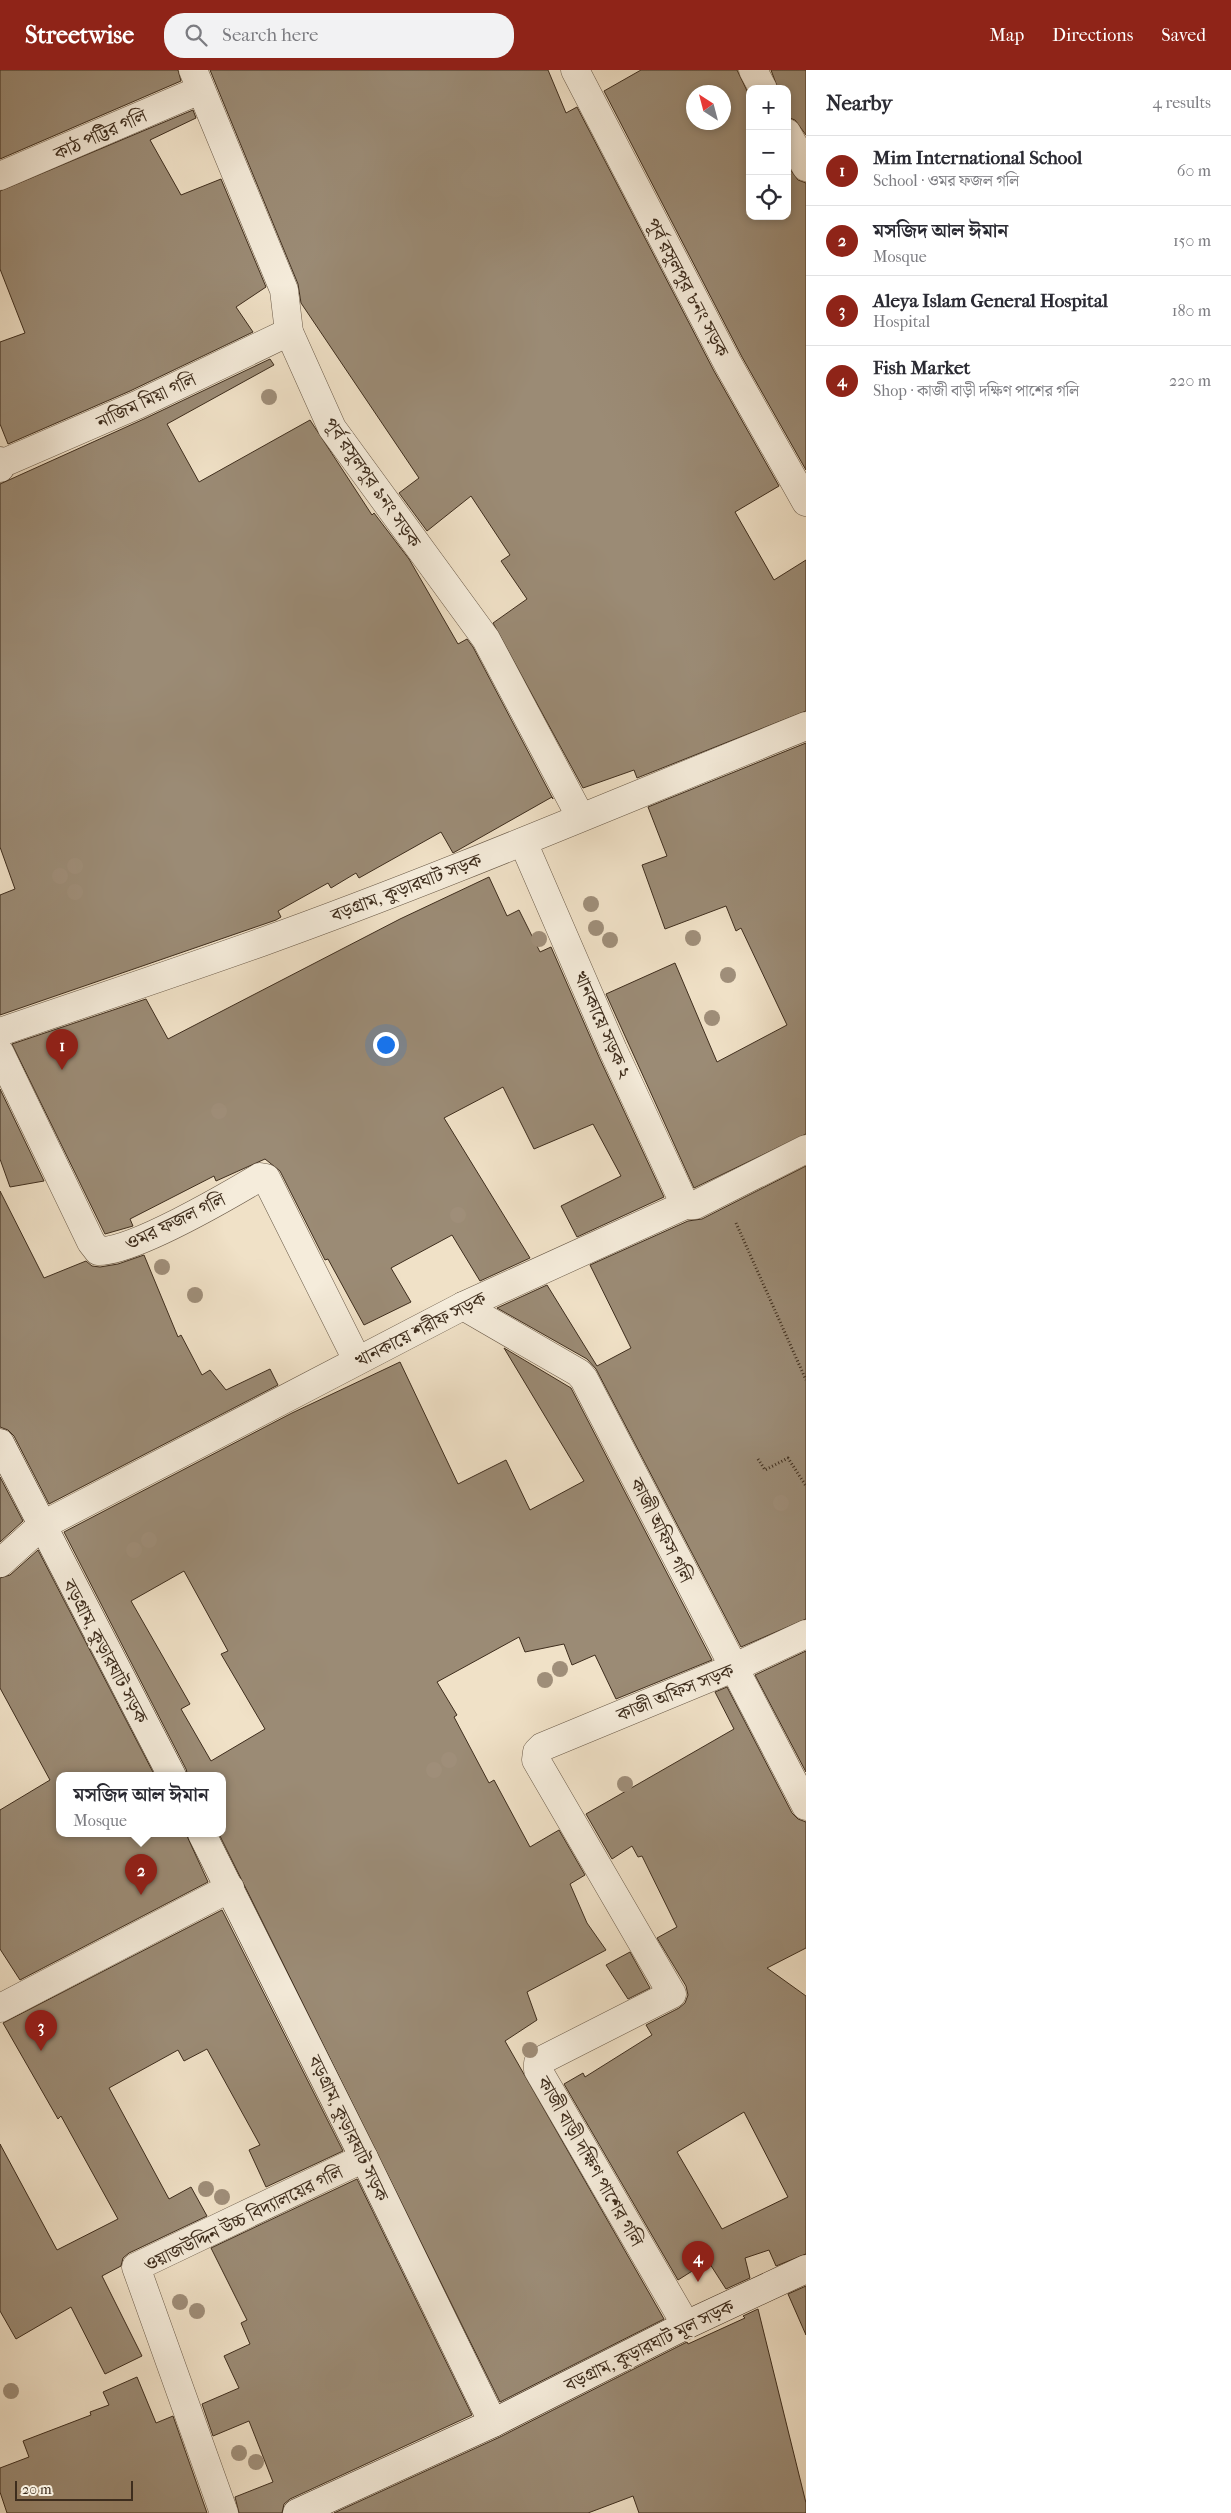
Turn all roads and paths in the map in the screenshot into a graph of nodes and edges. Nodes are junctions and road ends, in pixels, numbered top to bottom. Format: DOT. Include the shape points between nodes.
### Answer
graph roads {
  1 [pos="575,70"];
  2 [pos="752,70"];
  3 [pos="197,80"];
  4 [pos="761,85"];
  5 [pos="791,140"];
  6 [pos="806,167"];
  7 [pos="0,176"];
  8 [pos="288,332"];
  9 [pos="0,464"];
  10 [pos="806,502"];
  11 [pos="806,726"];
  12 [pos="580,816"];
  13 [pos="523,842"];
  14 [pos="0,1032"];
  15 [pos="0,1053"];
  16 [pos="806,1149"];
  17 [pos="721,1192"];
  18 [pos="685,1205"];
  19 [pos="463,1306"];
  20 [pos="357,1360"];
  21 [pos="806,1380"];
  22 [pos="0,1443"];
  23 [pos="758,1459"];
  24 [pos="806,1486"];
  25 [pos="41,1526"];
  26 [pos="0,1563"];
  27 [pos="806,1634"];
  28 [pos="733,1668"];
  29 [pos="542,1747"];
  30 [pos="170,1772"];
  31 [pos="806,1806"];
  32 [pos="204,1837"];
  33 [pos="230,1888"];
  34 [pos="0,2008"];
  35 [pos="364,2158"];
  36 [pos="806,2268"];
  37 [pos="686,2325"];
  38 [pos="493,2423"];
  39 [pos="224,2513"];
  40 [pos="297,2513"];
  1 -- 10 [label="street, পূর্ব রসুলপুর ৮নং সড়ক" via="728,364"];
  2 -- 4 [label="street"];
  3 -- 7 [label="street, কাঠ পট্টির গলি"];
  3 -- 8 [label="street, পূর্ব রসুলপুর ৯নং সড়ক" via="284,290"];
  5 -- 6 [label="street"];
  8 -- 9 [label="street, নাজিম মিয়া গলি" via="137,405"];
  8 -- 12 [label="street, পূর্ব রসুলপুর ৯নং সড়ক" via="332,428 486,639"];
  11 -- 12 [label="street, বড়গ্রাম, কুড়ারঘাট সড়ক"];
  12 -- 13 [label="street, বড়গ্রাম, কুড়ারঘাট সড়ক"];
  13 -- 14 [label="street, বড়গ্রাম, কুড়ারঘাট সড়ক" via="263,942"];
  13 -- 18 [label="street, খানকায়ে সড়ক ২" via="613,1050"];
  15 -- 20 [label="street, ওমর ফজল গলি" via="98,1251 123,1247 231,1194 260,1176 266,1178"];
  16 -- 17 [label="street, খানকায়ে শরীফ সড়ক"];
  17 -- 18 [label="street, খানকায়ে শরীফ সড়ক" via="695,1205"];
  17 -- 21 [label="path"];
  18 -- 19 [label="street, খানকায়ে শরীফ সড়ক"];
  19 -- 20 [label="street, খানকায়ে শরীফ সড়ক"];
  19 -- 28 [label="street, কাজী অফিস গলি" via="579,1373"];
  20 -- 25 [label="street, খানকায়ে শরীফ সড়ক"];
  22 -- 25 [label="street, বড়গ্রাম, কুড়ারঘাট সড়ক"];
  23 -- 24 [label="path" via="765,1470 788,1458"];
  25 -- 26 [label="street, খানকায়ে শরীফ সড়ক"];
  25 -- 30 [label="street, বড়গ্রাম, কুড়ারঘাট সড়ক"];
  27 -- 28 [label="street, কাজী অফিস সড়ক"];
  28 -- 29 [label="street, কাজী অফিস সড়ক"];
  28 -- 31 [label="street, কাজী অফিস গলি"];
  29 -- 37 [label="street, কাজী বাড়ী দক্ষিণ পাশের গলি" via="536,1760 672,1994 544,2059 538,2063 538,2070"];
  32 -- 33 [label="street, বড়গ্রাম, কুড়ারঘাট সড়ক"];
  33 -- 34 [label="street"];
  33 -- 35 [label="street, বড়গ্রাম, কুড়ারঘাট সড়ক"];
  35 -- 38 [label="street, বড়গ্রাম, কুড়ারঘাট সড়ক"];
  35 -- 39 [label="street, ওয়াজউদ্দিন উচ্চ বিদ্যালয়ের গলি" via="136,2267"];
  36 -- 37 [label="street, বড়গ্রাম, কুড়ারঘাট মূল সড়ক"];
  37 -- 38 [label="street, বড়গ্রাম, কুড়ারঘাট মূল সড়ক"];
  38 -- 40 [label="street, বড়গ্রাম, কুড়ারঘাট মূল সড়ক"];
}
